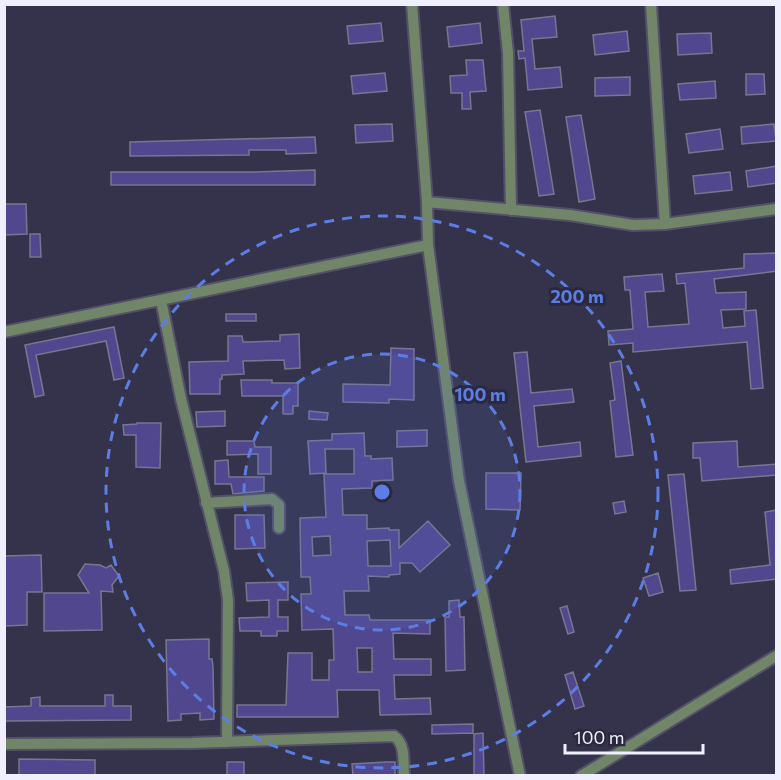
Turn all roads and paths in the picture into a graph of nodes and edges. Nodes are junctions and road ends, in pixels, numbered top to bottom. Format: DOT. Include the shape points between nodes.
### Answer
graph roads {
  1 [pos="412,4"];
  2 [pos="503,4"];
  3 [pos="651,4"];
  4 [pos="427,202"];
  5 [pos="777,209"];
  6 [pos="511,210"];
  7 [pos="665,224"];
  8 [pos="428,245"];
  9 [pos="161,300"];
  10 [pos="4,332"];
  11 [pos="206,503"];
  12 [pos="279,528"];
  13 [pos="777,656"];
  14 [pos="227,742"];
  15 [pos="4,744"];
  16 [pos="404,776"];
  17 [pos="520,776"];
  18 [pos="581,776"];
  1 -- 4 [label="street"];
  2 -- 6 [label="street" via="508,53"];
  3 -- 7 [label="street"];
  4 -- 6 [label="street"];
  4 -- 8 [label="street"];
  5 -- 7 [label="street"];
  6 -- 7 [label="street" via="633,225"];
  8 -- 9 [label="street"];
  8 -- 17 [label="street" via="459,481"];
  9 -- 10 [label="street"];
  9 -- 11 [label="street"];
  11 -- 12 [label="street" via="272,499 279,505"];
  11 -- 14 [label="street" via="228,600"];
  13 -- 18 [label="street"];
  14 -- 15 [label="street"];
  14 -- 16 [label="street" via="394,736 402,748"];
}
